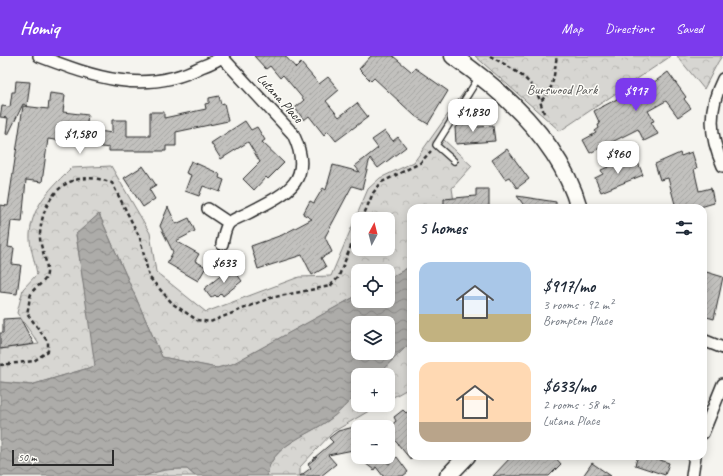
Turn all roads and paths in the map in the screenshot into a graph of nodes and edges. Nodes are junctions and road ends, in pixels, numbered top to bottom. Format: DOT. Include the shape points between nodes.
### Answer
graph roads {
  1 [pos="39,56"];
  2 [pos="453,56"];
  3 [pos="490,56"];
  4 [pos="557,56"];
  5 [pos="222,57"];
  6 [pos="479,77"];
  7 [pos="723,79"];
  8 [pos="540,101"];
  9 [pos="544,113"];
  10 [pos="436,145"];
  11 [pos="454,161"];
  12 [pos="723,166"];
  13 [pos="578,204"];
  14 [pos="208,209"];
  15 [pos="365,212"];
  16 [pos="229,223"];
  17 [pos="222,244"];
  18 [pos="351,246"];
  19 [pos="707,342"];
  20 [pos="723,348"];
  21 [pos="0,365"];
  22 [pos="723,384"];
  23 [pos="707,423"];
  24 [pos="463,460"];
  25 [pos="694,460"];
  26 [pos="448,476"];
  27 [pos="692,476"];
  1 -- 5 [label="street" via="77,71 129,82 157,82 189,74"];
  2 -- 6 [label="street"];
  3 -- 8 [label="path" via="526,79"];
  4 -- 8 [label="path" via="552,82"];
  5 -- 16 [label="street, Lutana Place" via="293,134 300,148 301,158 300,172 294,185 285,194"];
  6 -- 10 [label="lane"];
  6 -- 13 [label="street" via="531,125 558,157 573,187"];
  7 -- 12 [label="street" via="717,91 711,117 716,151"];
  8 -- 9 [label="path"];
  10 -- 11 [label="lane"];
  10 -- 15 [label="path" via="420,163 382,182 373,193"];
  14 -- 16 [label="street"];
  16 -- 17 [label="street"];
  18 -- 21 [label="path" via="338,278 330,286 270,298 210,322 197,320 173,304 149,277 140,238 112,182 87,176 72,179 48,202 42,219 40,236 47,273 44,281 31,293 27,313 48,342 48,351 34,362"];
  19 -- 20 [label="street"];
  22 -- 23 [label="street"];
  24 -- 26 [label="street"];
  25 -- 27 [label="street"];
}
